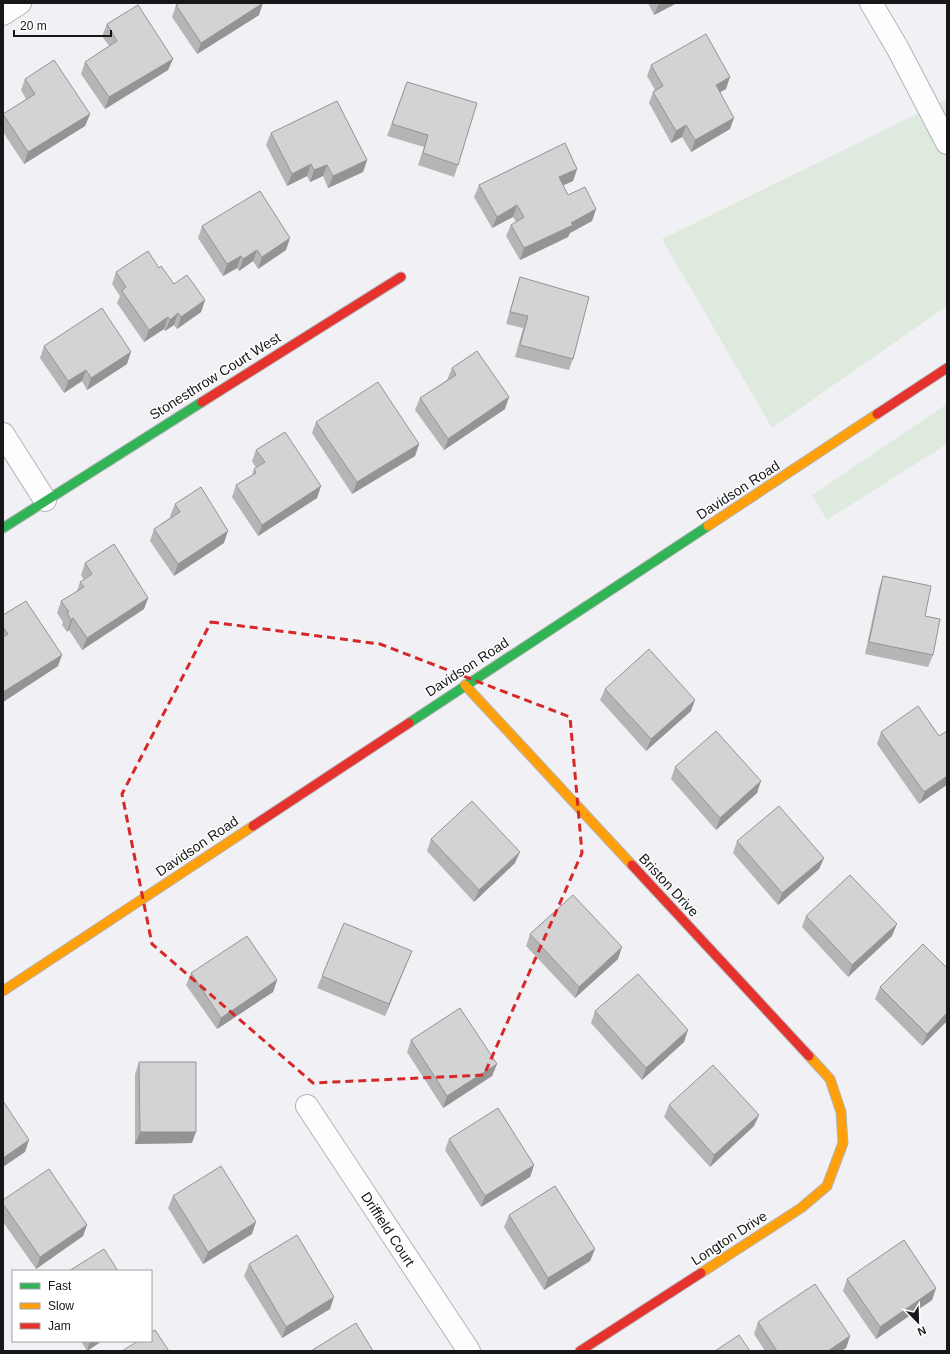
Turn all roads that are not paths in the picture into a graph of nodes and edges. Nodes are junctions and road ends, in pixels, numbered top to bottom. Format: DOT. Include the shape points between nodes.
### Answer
graph roads {
  1 [pos="20,3"];
  2 [pos="871,3"];
  3 [pos="3,14"];
  4 [pos="947,143"];
  5 [pos="401,277"];
  6 [pos="947,368"];
  7 [pos="3,434"];
  8 [pos="45,500"];
  9 [pos="3,528"];
  10 [pos="465,685"];
  11 [pos="3,991"];
  12 [pos="307,1106"];
  13 [pos="841,1112"];
  14 [pos="469,1351"];
  15 [pos="580,1351"];
  1 -- 3 [label="street"];
  2 -- 4 [label="street"];
  5 -- 8 [label="street, Stonesthrow Court West"];
  6 -- 10 [label="street, Davidson Road"];
  7 -- 8 [label="street"];
  8 -- 9 [label="street, Stonesthrow Court West"];
  10 -- 11 [label="street, Davidson Road"];
  10 -- 13 [label="street, Briston Drive" via="830,1079"];
  12 -- 14 [label="street, Driffield Court"];
  13 -- 15 [label="street, Longton Drive" via="843,1143 827,1186 801,1208"];
}
